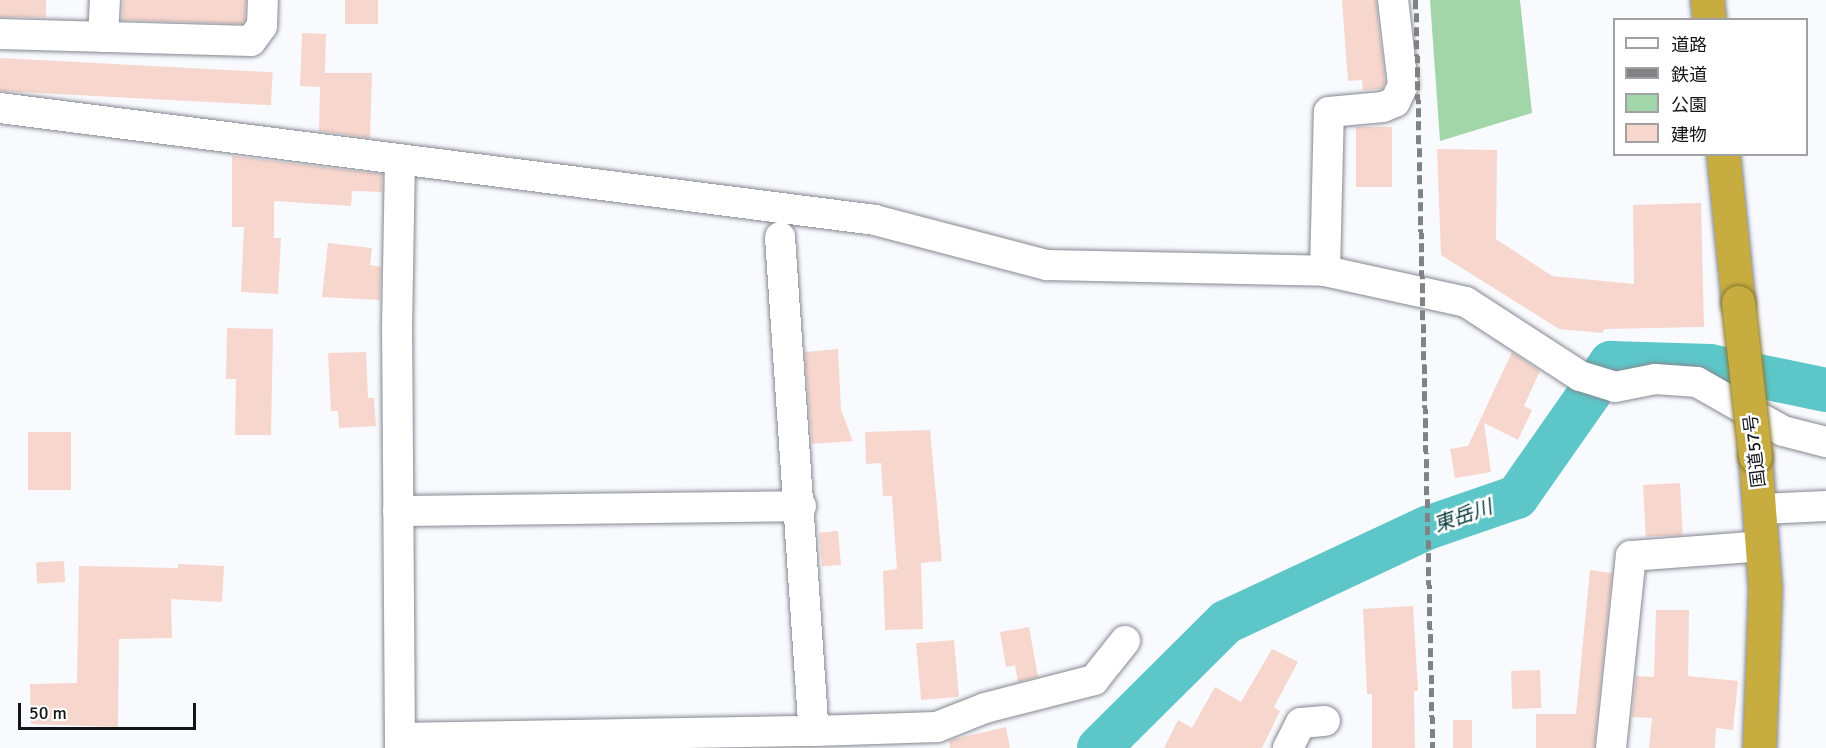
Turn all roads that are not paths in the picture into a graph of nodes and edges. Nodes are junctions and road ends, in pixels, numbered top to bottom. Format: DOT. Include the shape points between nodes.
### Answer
graph roads {
  1 [pos="105,0"];
  2 [pos="262,0"];
  3 [pos="1393,0"];
  4 [pos="1707,0"];
  5 [pos="1709,18"];
  6 [pos="0,34"];
  7 [pos="103,37"];
  8 [pos="0,108"];
  9 [pos="1723,156"];
  10 [pos="400,160"];
  11 [pos="780,237"];
  12 [pos="1325,271"];
  13 [pos="1826,442"];
  14 [pos="801,506"];
  15 [pos="1826,506"];
  16 [pos="1762,509"];
  17 [pos="398,511"];
  18 [pos="1763,546"];
  19 [pos="1125,641"];
  20 [pos="1325,721"];
  21 [pos="814,731"];
  22 [pos="400,743"];
  23 [pos="1288,748"];
  24 [pos="1611,748"];
  25 [pos="1759,748"];
  1 -- 7 [label="street"];
  2 -- 7 [label="street" via="262,26 251,41"];
  3 -- 12 [label="street" via="1403,85 1395,102 1383,107 1329,112"];
  4 -- 5 [label="highway"];
  6 -- 7 [label="street"];
  8 -- 10 [label="street"];
  9 -- 16 [label="highway, 国道57号, bridge"];
  10 -- 12 [label="street" via="875,220 1047,265"];
  10 -- 17 [label="street"];
  11 -- 14 [label="street"];
  12 -- 13 [label="street" via="1466,302 1580,376 1615,387 1655,379 1697,382 1783,431"];
  14 -- 17 [label="street"];
  14 -- 21 [label="street"];
  15 -- 16 [label="street"];
  16 -- 18 [label="highway, 国道57号"];
  17 -- 22 [label="street"];
  18 -- 24 [label="street" via="1631,556"];
  18 -- 25 [label="highway, 国道57号" via="1764,680"];
  19 -- 21 [label="street" via="1094,680 985,708 937,727"];
  20 -- 23 [label="street" via="1301,723"];
  21 -- 22 [label="street"];
}
